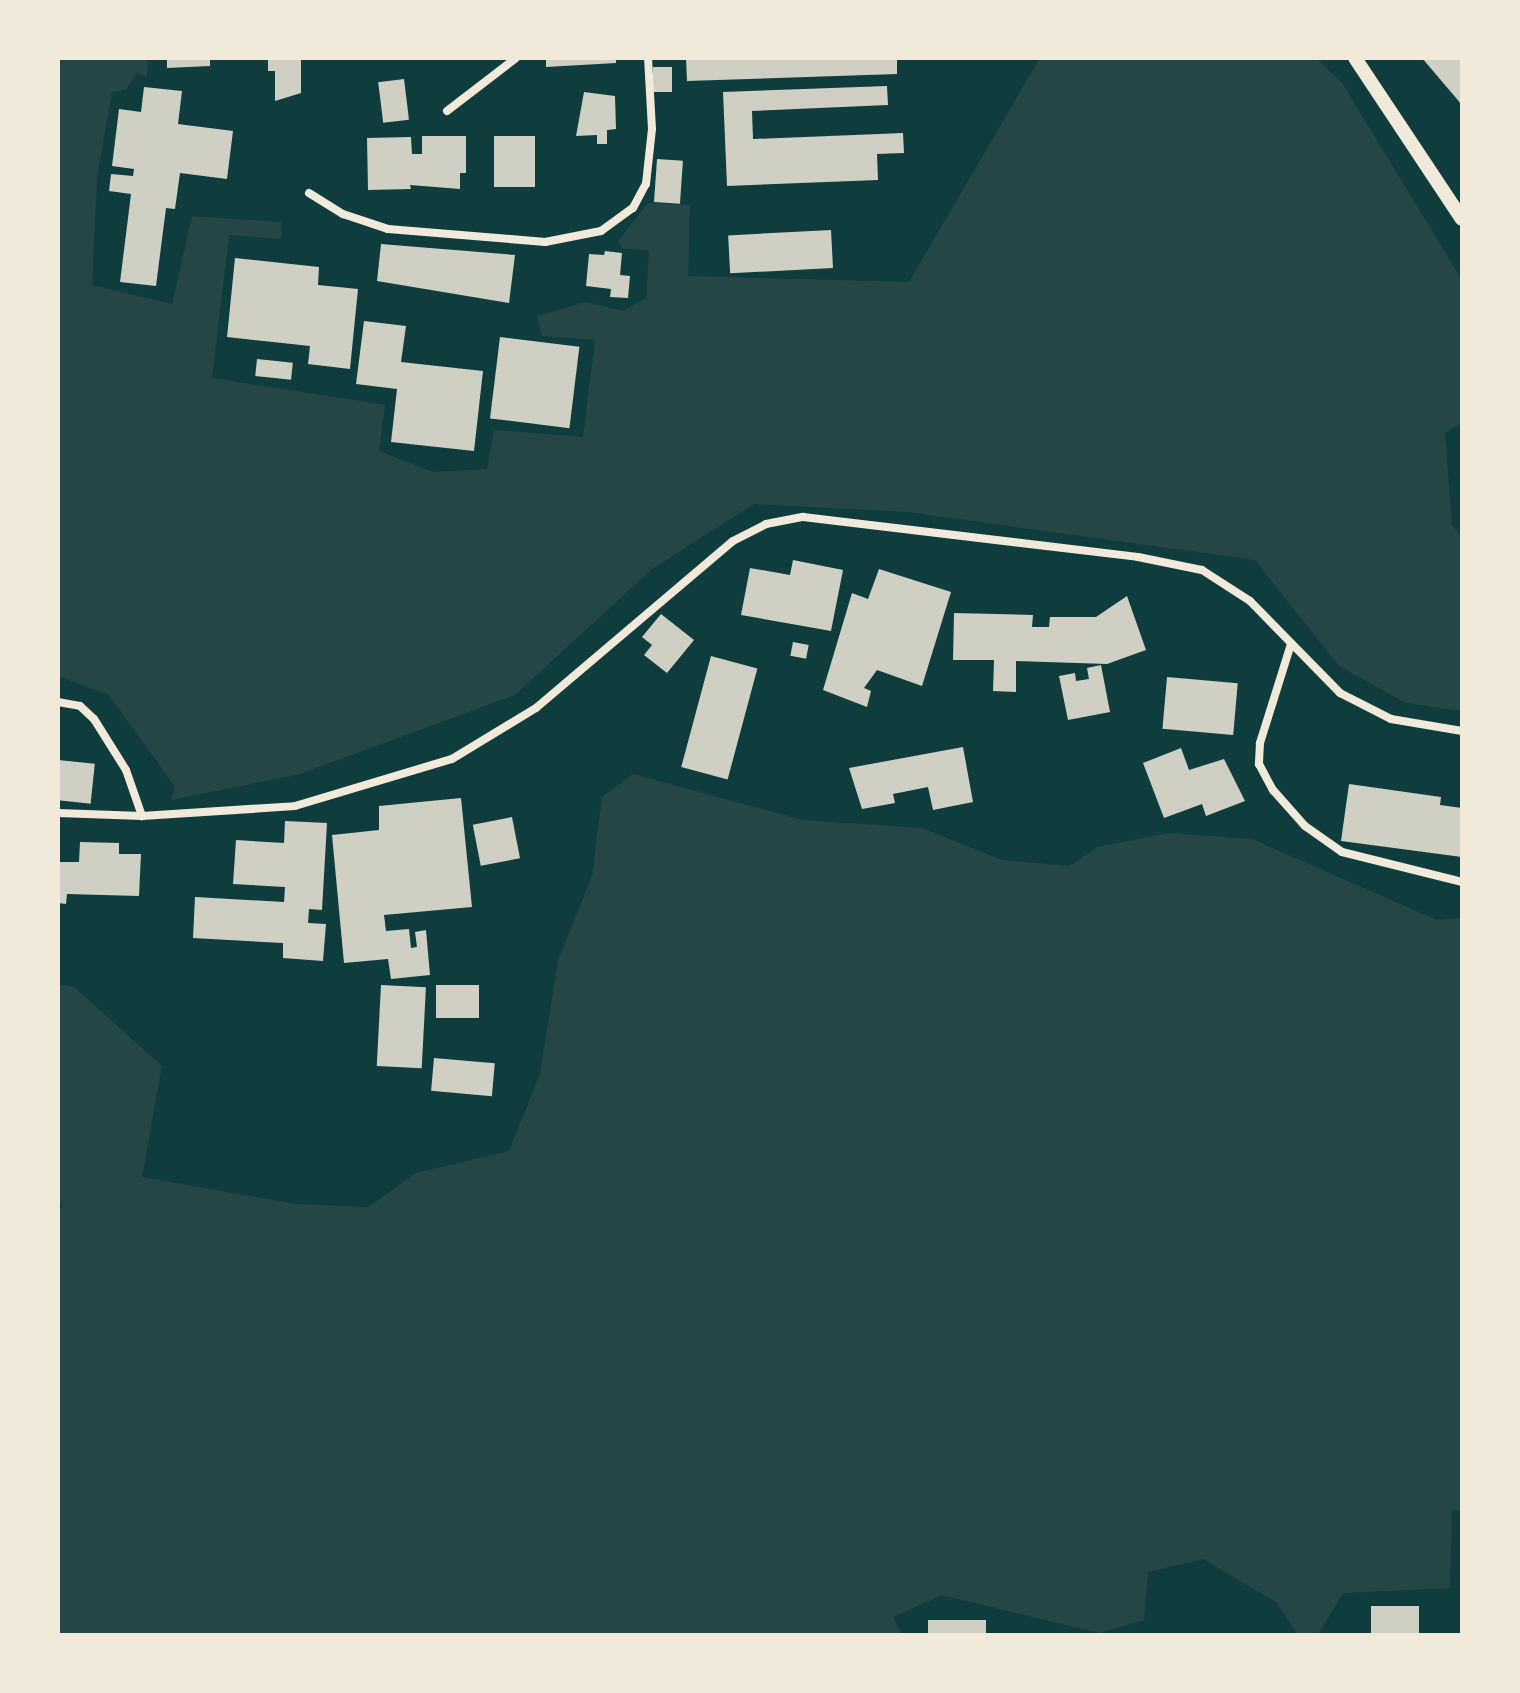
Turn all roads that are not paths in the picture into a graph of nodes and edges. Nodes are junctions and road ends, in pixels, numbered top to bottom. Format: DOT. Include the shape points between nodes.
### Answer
graph roads {
  1 [pos="516,58"];
  2 [pos="648,58"];
  3 [pos="1355,58"];
  4 [pos="447,111"];
  5 [pos="309,193"];
  6 [pos="1462,219"];
  7 [pos="1291,644"];
  8 [pos="58,702"];
  9 [pos="1462,731"];
  10 [pos="58,813"];
  11 [pos="142,816"];
  12 [pos="1462,882"];
  1 -- 4 [label="street"];
  2 -- 5 [label="street" via="652,129 646,184 624,217 601,231 545,242 388,229 343,214"];
  3 -- 6 [label="street"];
  7 -- 9 [label="street" via="1340,693 1366,709 1391,719"];
  7 -- 11 [label="street" via="1224,581 1173,562 831,518 779,520 715,553 536,708 452,759 295,806"];
  7 -- 12 [label="street" via="1260,743 1259,764 1273,790 1305,826 1342,852"];
  8 -- 11 [label="street" via="80,706 94,719 126,770"];
  10 -- 11 [label="street"];
}
